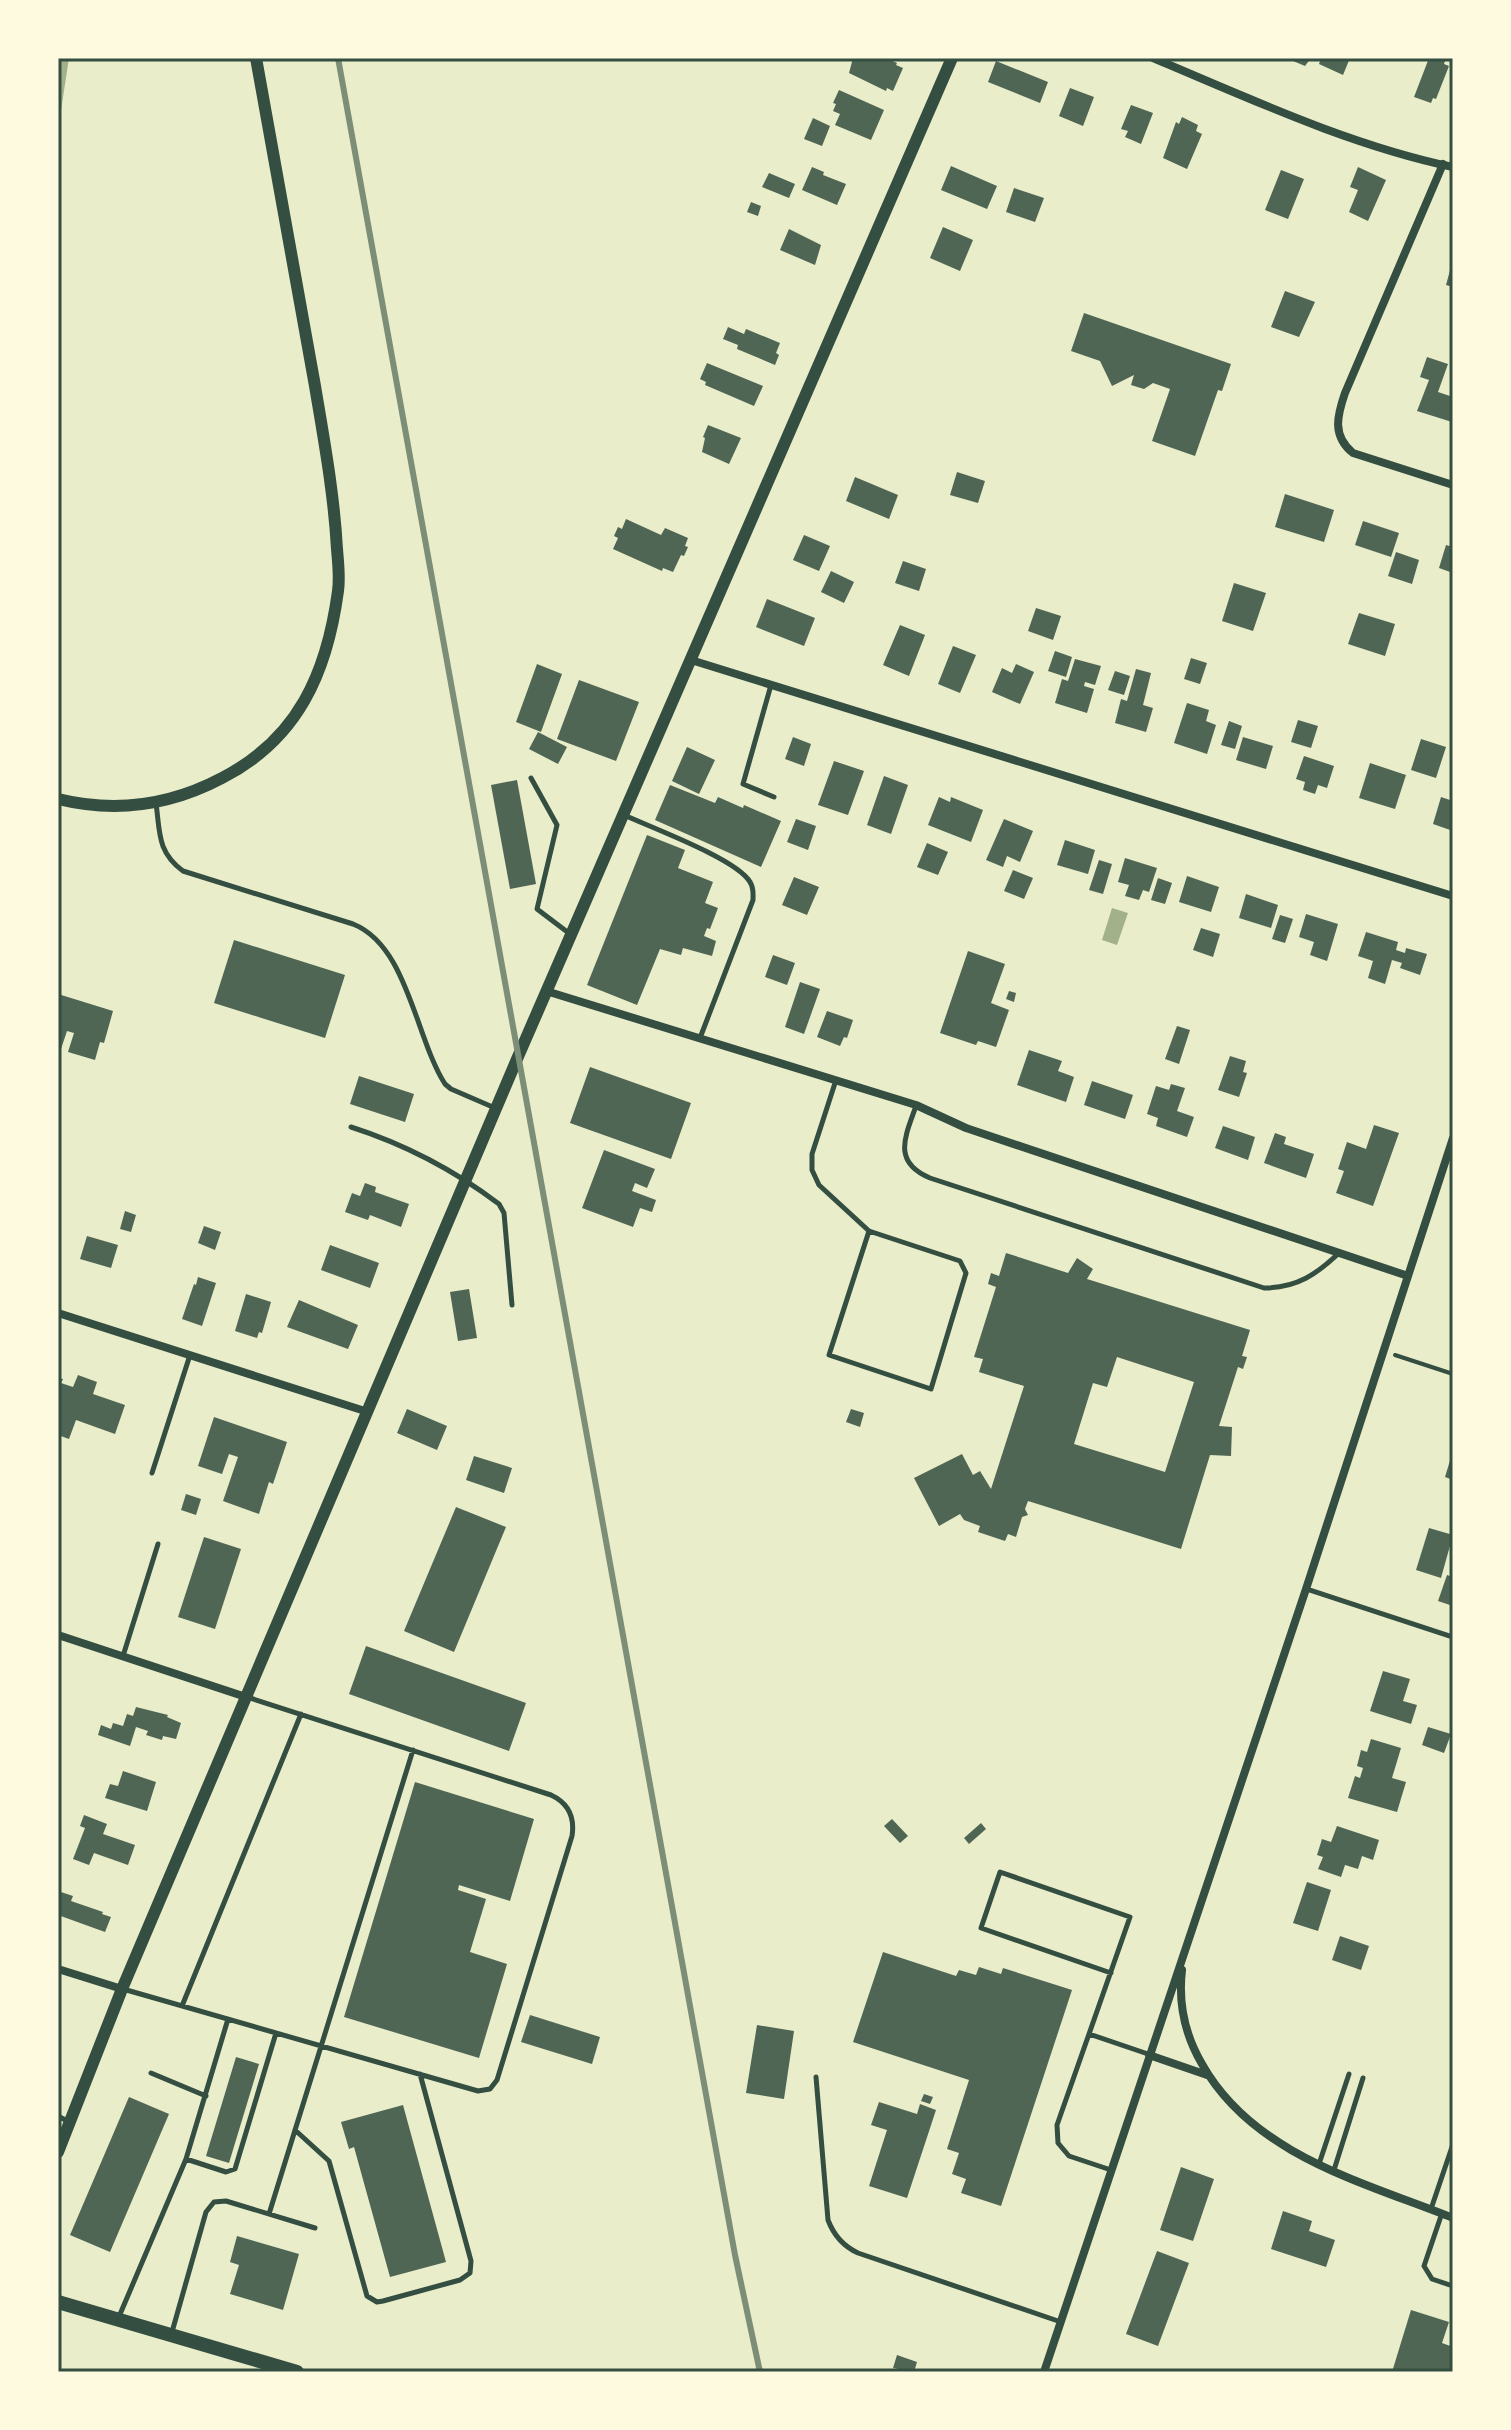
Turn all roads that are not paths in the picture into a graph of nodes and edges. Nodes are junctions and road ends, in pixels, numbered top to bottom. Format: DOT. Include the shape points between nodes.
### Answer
graph roads {
  1 [pos="256,58"];
  2 [pos="952,58"];
  3 [pos="1153,58"];
  4 [pos="1443,164"];
  5 [pos="1453,167"];
  6 [pos="1453,485"];
  7 [pos="691,660"];
  8 [pos="772,684"];
  9 [pos="531,778"];
  10 [pos="774,797"];
  11 [pos="58,799"];
  12 [pos="156,803"];
  13 [pos="624,815"];
  14 [pos="1453,896"];
  15 [pos="571,935"];
  16 [pos="546,991"];
  17 [pos="700,1038"];
  18 [pos="836,1080"];
  19 [pos="916,1105"];
  20 [pos="496,1109"];
  21 [pos="351,1127"];
  22 [pos="1453,1138"];
  23 [pos="465,1182"];
  24 [pos="869,1231"];
  25 [pos="1340,1252"];
  26 [pos="1408,1276"];
  27 [pos="512,1305"];
  28 [pos="58,1313"];
  29 [pos="190,1355"];
  30 [pos="368,1412"];
  31 [pos="152,1473"];
  32 [pos="158,1544"];
  33 [pos="1306,1589"];
  34 [pos="58,1635"];
  35 [pos="1453,1637"];
  36 [pos="123,1656"];
  37 [pos="246,1697"];
  38 [pos="301,1714"];
  39 [pos="413,1750"];
  40 [pos="1188,1944"];
  41 [pos="58,1969"];
  42 [pos="1111,1973"];
  43 [pos="122,1989"];
  44 [pos="182,2006"];
  45 [pos="228,2019"];
  46 [pos="276,2033"];
  47 [pos="1089,2034"];
  48 [pos="321,2046"];
  49 [pos="1149,2055"];
  50 [pos="151,2073"];
  51 [pos="420,2073"];
  52 [pos="1349,2074"];
  53 [pos="1208,2075"];
  54 [pos="816,2077"];
  55 [pos="1363,2078"];
  56 [pos="206,2096"];
  57 [pos="64,2119"];
  58 [pos="295,2130"];
  59 [pos="1453,2144"];
  60 [pos="58,2152"];
  61 [pos="186,2159"];
  62 [pos="1319,2164"];
  63 [pos="1111,2170"];
  64 [pos="1334,2170"];
  65 [pos="1431,2209"];
  66 [pos="1442,2213"];
  67 [pos="269,2214"];
  68 [pos="1453,2218"];
  69 [pos="315,2228"];
  70 [pos="1453,2286"];
  71 [pos="58,2302"];
  72 [pos="118,2320"];
  73 [pos="1061,2322"];
  74 [pos="171,2336"];
  75 [pos="297,2372"];
  76 [pos="1044,2372"];
  1 -- 12 [label="street" via="327,453 339,587 323,655 291,725 232,773"];
  2 -- 7 [label="street"];
  3 -- 4 [label="street" via="1338,134"];
  4 -- 5 [label="street"];
  4 -- 6 [label="street" via="1340,410 1338,432 1353,453"];
  7 -- 8 [label="street"];
  7 -- 13 [label="street"];
  8 -- 10 [label="lane" via="743,784"];
  8 -- 14 [label="street"];
  9 -- 15 [label="lane" via="557,825 537,909"];
  11 -- 12 [label="street" via="84,806"];
  12 -- 20 [label="lane" via="163,849 183,871 374,935 390,954 445,1084"];
  13 -- 15 [label="street"];
  13 -- 17 [label="lane" via="716,857 752,885 753,900"];
  15 -- 16 [label="street"];
  16 -- 17 [label="street"];
  16 -- 20 [label="street"];
  17 -- 18 [label="street"];
  18 -- 19 [label="street"];
  18 -- 24 [label="lane" via="812,1154 812,1170 819,1185"];
  19 -- 25 [label="street" via="966,1128"];
  19 -- 25 [label="lane" via="904,1150 916,1172 930,1178 1264,1288 1302,1281"];
  20 -- 23 [label="street"];
  21 -- 23 [label="lane" via="387,1138"];
  22 -- 26 [label="street"];
  23 -- 27 [label="lane" via="504,1213"];
  23 -- 30 [label="street"];
  24 -- 24 [label="lane" via="829,1355 931,1389 966,1280 964,1266"];
  25 -- 26 [label="street"];
  26 -- 33 [label="street"];
  28 -- 29 [label="street"];
  29 -- 30 [label="street"];
  29 -- 31 [label="lane"];
  30 -- 37 [label="street"];
  32 -- 36 [label="lane"];
  33 -- 35 [label="lane"];
  33 -- 40 [label="street"];
  34 -- 36 [label="street"];
  36 -- 37 [label="street"];
  37 -- 38 [label="lane"];
  37 -- 43 [label="street"];
  38 -- 39 [label="lane"];
  38 -- 44 [label="lane"];
  39 -- 48 [label="lane"];
  39 -- 51 [label="lane" via="551,1795 566,1806 573,1823 495,2085 478,2091"];
  40 -- 49 [label="street"];
  40 -- 53 [label="street" via="1181,1975 1182,2011"];
  41 -- 43 [label="street"];
  42 -- 42 [label="lane" via="1130,1917 1000,1872 981,1928"];
  42 -- 47 [label="lane"];
  43 -- 44 [label="lane"];
  43 -- 57 [label="street"];
  44 -- 45 [label="lane"];
  45 -- 46 [label="lane"];
  45 -- 56 [label="lane"];
  46 -- 48 [label="lane"];
  46 -- 61 [label="lane" via="235,2169 226,2172"];
  47 -- 49 [label="lane"];
  47 -- 63 [label="lane" via="1057,2125 1058,2143 1069,2156"];
  48 -- 51 [label="lane"];
  48 -- 58 [label="lane"];
  49 -- 53 [label="street"];
  49 -- 63 [label="street"];
  50 -- 56 [label="lane"];
  51 -- 58 [label="lane" via="471,2261 470,2273 460,2280 383,2301 367,2296 329,2161"];
  52 -- 62 [label="lane"];
  53 -- 62 [label="street" via="1264,2133"];
  54 -- 73 [label="lane" via="827,2210 831,2229 843,2244"];
  55 -- 64 [label="lane"];
  56 -- 61 [label="lane"];
  57 -- 60 [label="street"];
  58 -- 67 [label="lane"];
  59 -- 65 [label="lane"];
  61 -- 72 [label="lane"];
  62 -- 64 [label="street"];
  63 -- 73 [label="street"];
  64 -- 65 [label="street"];
  65 -- 66 [label="street"];
  66 -- 68 [label="street"];
  66 -- 70 [label="lane" via="1424,2266 1432,2279"];
  67 -- 69 [label="lane"];
  67 -- 74 [label="lane" via="226,2201 209,2206"];
  71 -- 72 [label="main road"];
  72 -- 74 [label="main road"];
  73 -- 76 [label="street"];
  74 -- 75 [label="main road"];
}
